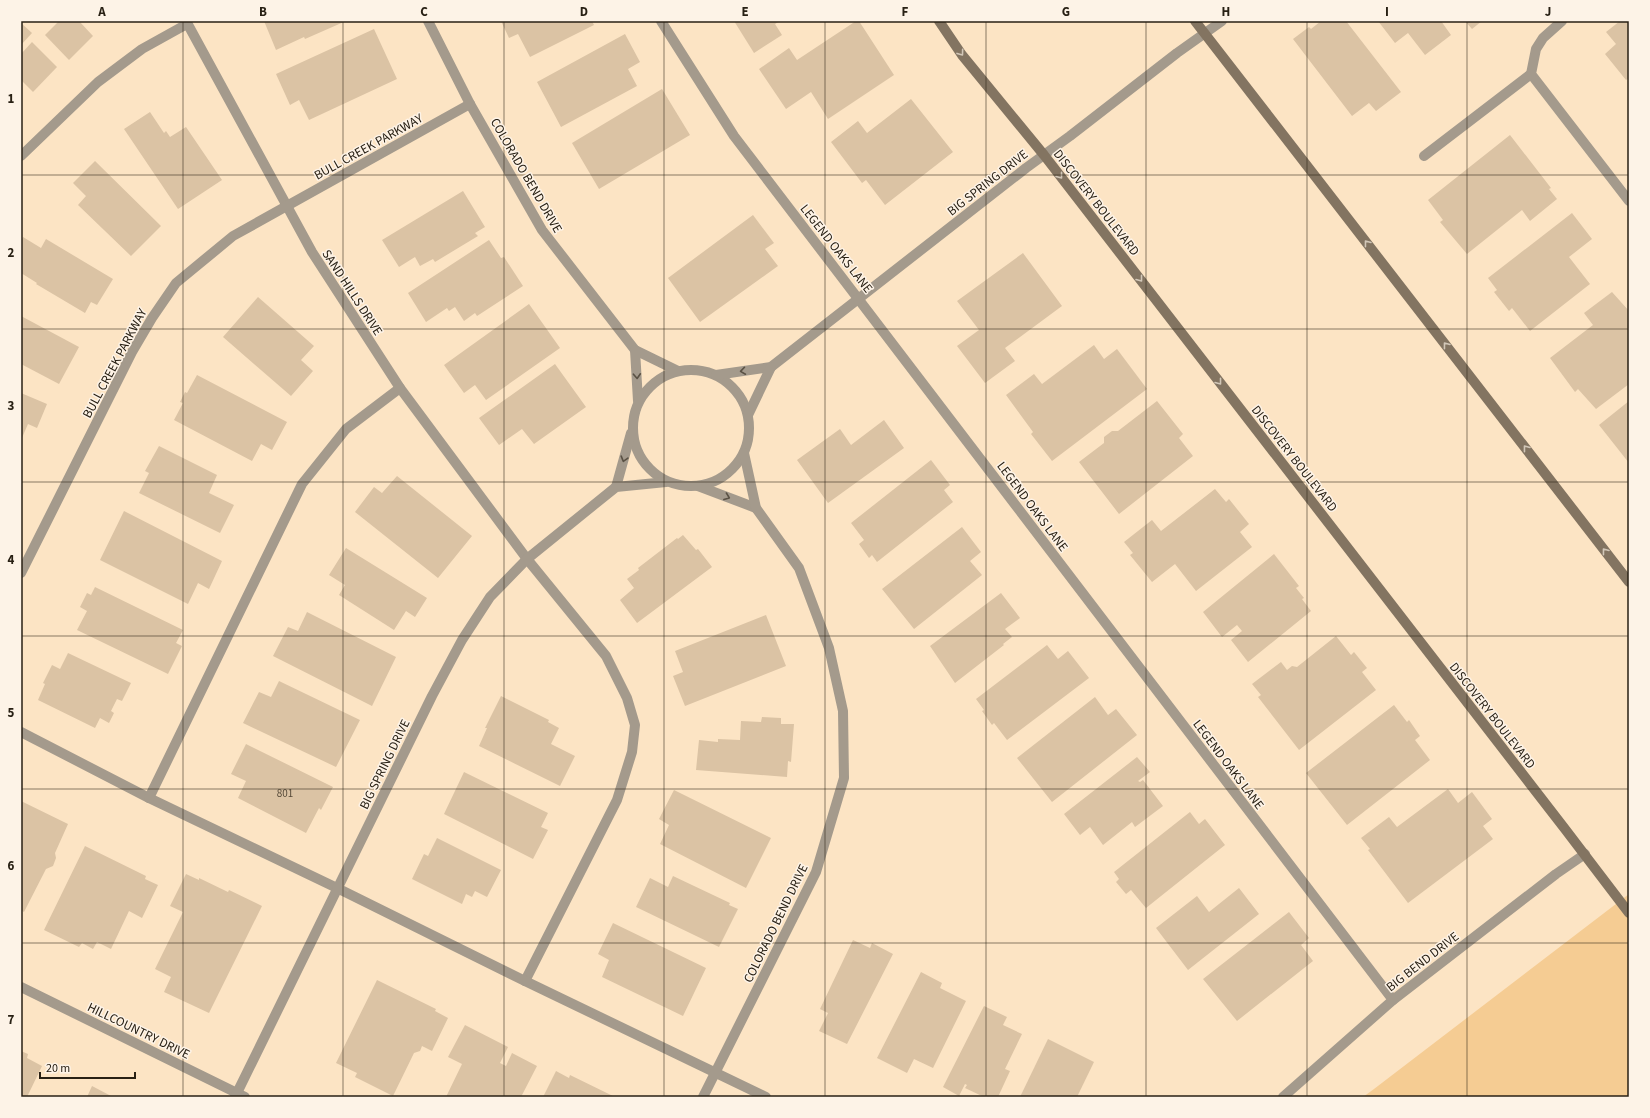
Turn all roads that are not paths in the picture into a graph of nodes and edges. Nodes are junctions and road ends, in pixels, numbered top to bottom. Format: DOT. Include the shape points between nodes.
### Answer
graph roads {
  1 [pos="428,21"];
  2 [pos="661,21"];
  3 [pos="939,21"];
  4 [pos="1195,21"];
  5 [pos="1222,21"];
  6 [pos="1562,21"];
  7 [pos="187,22"];
  8 [pos="1204,33"];
  9 [pos="1531,74"];
  10 [pos="470,104"];
  11 [pos="1044,155"];
  12 [pos="21,156"];
  13 [pos="1424,156"];
  14 [pos="1629,201"];
  15 [pos="286,206"];
  16 [pos="859,299"];
  17 [pos="635,350"];
  18 [pos="771,367"];
  19 [pos="678,370"];
  20 [pos="716,374"];
  21 [pos="400,388"];
  22 [pos="638,402"];
  23 [pos="748,415"];
  24 [pos="632,431"];
  25 [pos="744,453"];
  26 [pos="666,482"];
  27 [pos="698,486"];
  28 [pos="616,487"];
  29 [pos="756,508"];
  30 [pos="527,559"];
  31 [pos="21,574"];
  32 [pos="1629,582"];
  33 [pos="21,732"];
  34 [pos="148,798"];
  35 [pos="1585,854"];
  36 [pos="337,888"];
  37 [pos="1629,913"];
  38 [pos="525,982"];
  39 [pos="21,987"];
  40 [pos="1393,1000"];
  41 [pos="715,1072"];
  42 [pos="239,1096"];
  43 [pos="703,1097"];
  44 [pos="766,1097"];
  45 [pos="1283,1097"];
  1 -- 10 [label="street, COLORADO BEND DRIVE"];
  2 -- 16 [label="street, LEGEND OAKS LANE" via="734,136"];
  3 -- 11 [label="street, DISCOVERY BOULEVARD, one-way" via="962,55"];
  4 -- 8 [label="street"];
  5 -- 8 [label="street, BIG SPRING DRIVE"];
  6 -- 9 [label="street" via="1543,38 1536,49"];
  7 -- 12 [label="street" via="142,49 98,82"];
  7 -- 15 [label="street, SAND HILLS DRIVE"];
  8 -- 11 [label="street, BIG SPRING DRIVE"];
  32 -- 8 [label="street, one-way"];
  9 -- 13 [label="street"];
  9 -- 14 [label="street"];
  10 -- 15 [label="street, BULL CREEK PARKWAY"];
  10 -- 17 [label="street, COLORADO BEND DRIVE" via="542,230"];
  11 -- 16 [label="street, BIG SPRING DRIVE"];
  11 -- 35 [label="street, DISCOVERY BOULEVARD, one-way"];
  15 -- 21 [label="street, SAND HILLS DRIVE" via="312,252"];
  15 -- 31 [label="street, BULL CREEK PARKWAY" via="233,236 176,283 132,352"];
  16 -- 18 [label="street, BIG SPRING DRIVE"];
  16 -- 40 [label="street, LEGEND OAKS LANE"];
  17 -- 19 [label="street, COLORADO BEND DRIVE"];
  17 -- 22 [label="street, one-way"];
  18 -- 20 [label="street, one-way"];
  18 -- 23 [label="street, BIG SPRING DRIVE"];
  19 -- 20 [label="street" via="697,369"];
  19 -- 22 [label="street" via="662,376 648,387"];
  20 -- 23 [label="street" via="737,391"];
  21 -- 30 [label="street, SAND HILLS DRIVE"];
  21 -- 34 [label="street" via="346,429 302,484"];
  22 -- 24 [label="street" via="633,416"];
  23 -- 25 [label="street" via="749,435"];
  24 -- 26 [label="street" via="635,447 642,461"];
  24 -- 28 [label="street, one-way"];
  25 -- 27 [label="street" via="727,473 717,480"];
  25 -- 29 [label="street, COLORADO BEND DRIVE"];
  26 -- 27 [label="street"];
  26 -- 28 [label="street"];
  27 -- 29 [label="street, one-way"];
  28 -- 30 [label="street, BIG SPRING DRIVE"];
  29 -- 41 [label="street, COLORADO BEND DRIVE" via="799,568 829,648 843,711 844,778 816,872"];
  30 -- 36 [label="street, BIG SPRING DRIVE" via="490,597 462,640"];
  30 -- 38 [label="street, SAND HILLS DRIVE" via="606,656 627,698 634,724 632,752 617,800"];
  33 -- 34 [label="street"];
  34 -- 36 [label="street"];
  35 -- 37 [label="street, DISCOVERY BOULEVARD"];
  35 -- 40 [label="street, BIG BEND DRIVE"];
  36 -- 38 [label="street"];
  36 -- 42 [label="street, BIG SPRING DRIVE"];
  38 -- 41 [label="street"];
  39 -- 42 [label="street, HILLCOUNTRY DRIVE"];
  40 -- 45 [label="street, BIG BEND DRIVE"];
  41 -- 43 [label="street, COLORADO BEND DRIVE"];
  41 -- 44 [label="street"];
}
